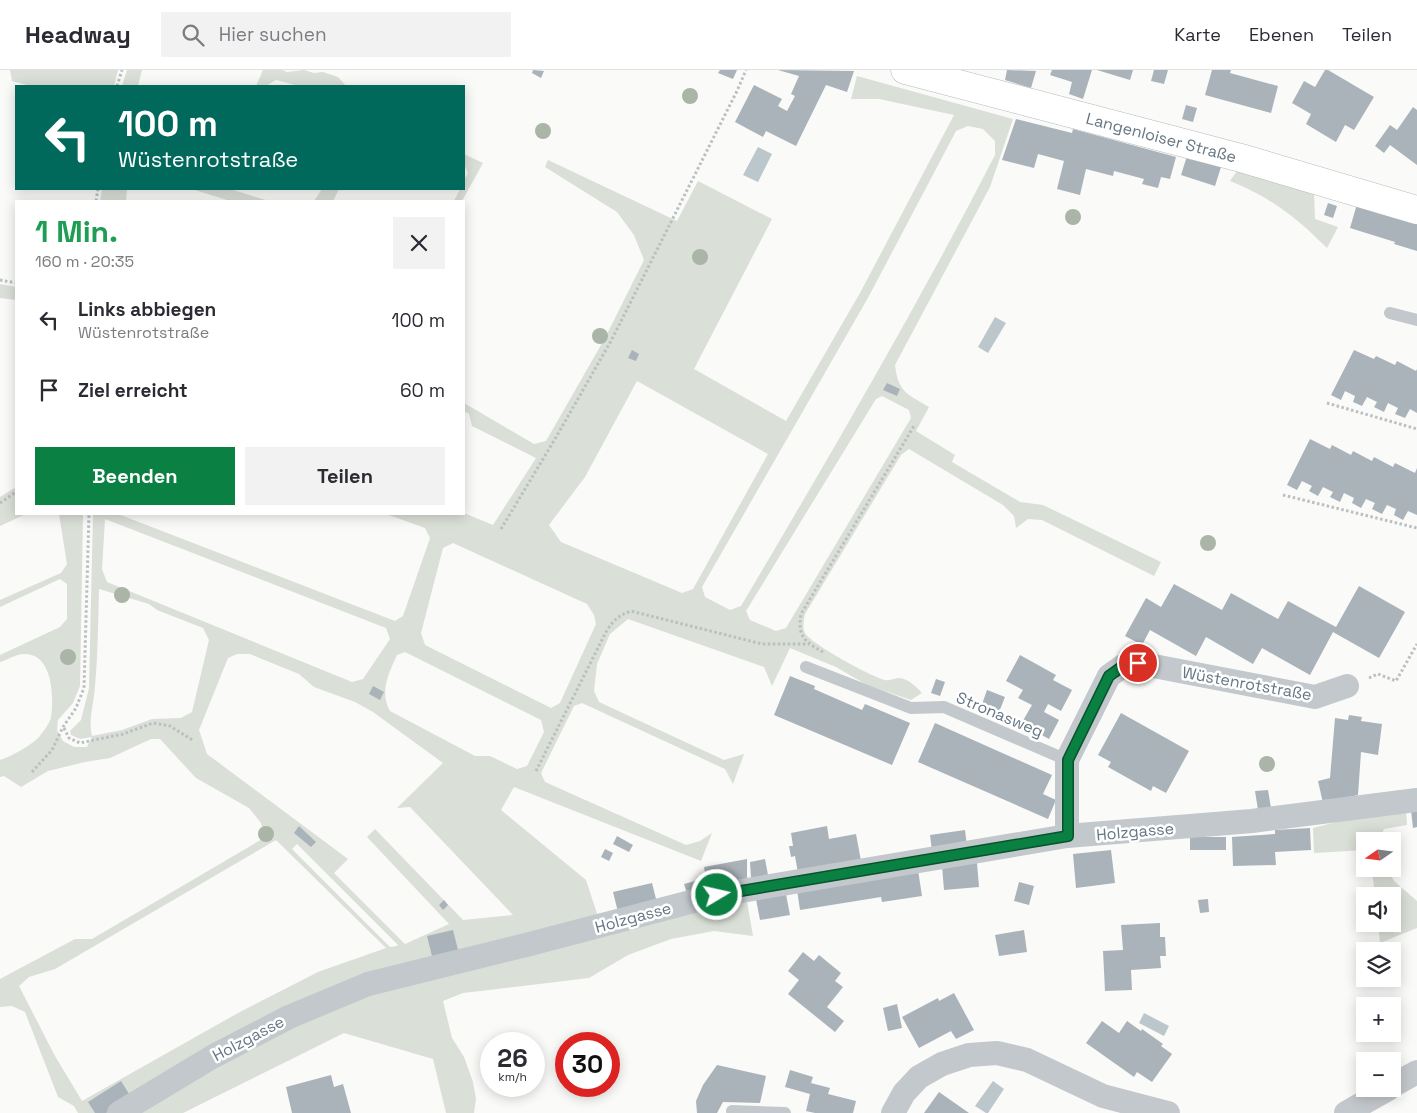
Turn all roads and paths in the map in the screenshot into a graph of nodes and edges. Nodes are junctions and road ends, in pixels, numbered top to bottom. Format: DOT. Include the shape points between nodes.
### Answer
graph roads {
  1 [pos="122,70"];
  2 [pos="746,70"];
  3 [pos="905,70"];
  4 [pos="117,85"];
  5 [pos="1417,210"];
  6 [pos="0,280"];
  7 [pos="15,282"];
  8 [pos="1390,313"];
  9 [pos="1417,320"];
  10 [pos="1327,403"];
  11 [pos="914,426"];
  12 [pos="1417,429"];
  13 [pos="15,493"];
  14 [pos="1283,495"];
  15 [pos="0,503"];
  16 [pos="89,515"];
  17 [pos="1417,528"];
  18 [pos="501,529"];
  19 [pos="809,644"];
  20 [pos="1417,644"];
  21 [pos="826,654"];
  22 [pos="806,667"];
  23 [pos="1378,674"];
  24 [pos="1347,686"];
  25 [pos="63,727"];
  26 [pos="194,741"];
  27 [pos="1068,760"];
  28 [pos="536,771"];
  29 [pos="32,772"];
  30 [pos="1417,800"];
  31 [pos="1068,836"];
  32 [pos="1417,1072"];
  33 [pos="1401,1081"];
  34 [pos="1374,1097"];
  35 [pos="732,1111"];
  36 [pos="119,1113"];
  37 [pos="785,1113"];
  38 [pos="893,1113"];
  39 [pos="1168,1113"];
  40 [pos="1346,1113"];
  1 -- 4 [label="path"];
  2 -- 18 [label="path" via="611,341"];
  3 -- 5 [label="street, Langenloiser Straße" via="1241,158"];
  6 -- 7 [label="path"];
  8 -- 9 [label="lane"];
  10 -- 12 [label="path"];
  11 -- 19 [label="path" via="800,614 798,625 801,635"];
  13 -- 15 [label="path"];
  14 -- 17 [label="path"];
  16 -- 25 [label="path" via="84,688"];
  19 -- 21 [label="path"];
  19 -- 28 [label="path" via="762,644 631,611 622,614 606,630"];
  20 -- 23 [label="path" via="1396,682"];
  22 -- 27 [label="lane, Stronasweg" via="911,708 944,707"];
  24 -- 27 [label="street, Wüstenrotstraße" via="1315,697 1138,663 1123,666 1109,676"];
  25 -- 26 [label="path" via="69,738 80,744 153,723 170,726"];
  25 -- 29 [label="path" via="52,750"];
  27 -- 31 [label="street, Wüstenrotstraße"];
  30 -- 31 [label="street, Holzgasse" via="1252,822"];
  31 -- 36 [label="street, Holzgasse" via="717,895 368,984 289,1016 212,1057"];
  32 -- 33 [label="street"];
  34 -- 40 [label="street"];
  35 -- 37 [label="lane"];
  38 -- 39 [label="street" via="904,1093 919,1077 942,1064 969,1055 997,1052 1027,1060 1103,1096"];
}
